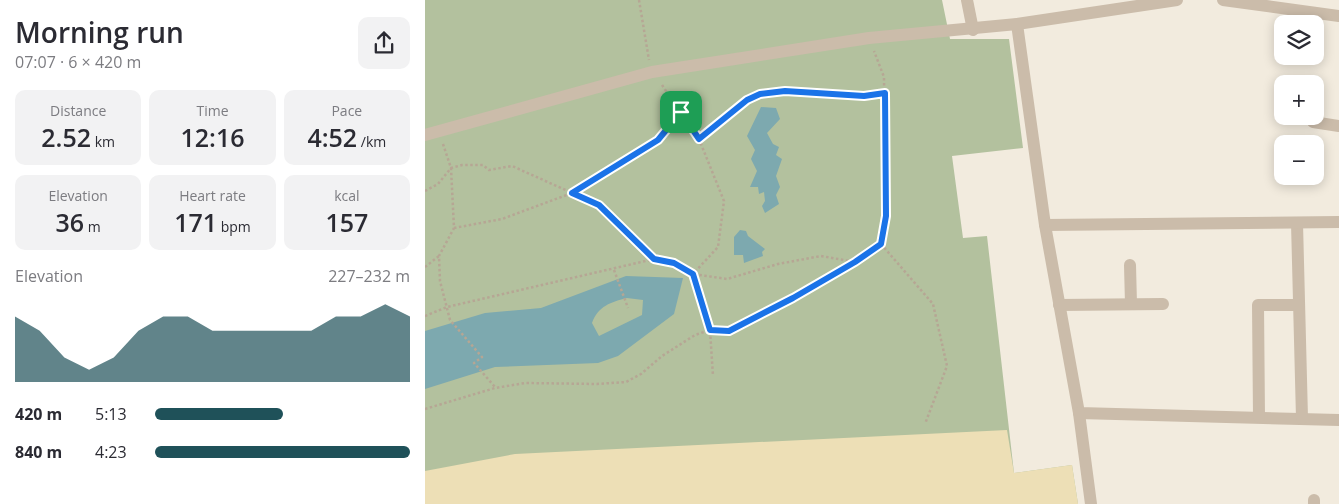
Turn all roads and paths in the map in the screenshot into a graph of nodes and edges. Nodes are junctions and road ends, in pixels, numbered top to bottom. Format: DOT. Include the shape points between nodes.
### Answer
graph roads {
  1 [pos="639,0"];
  2 [pos="967,0"];
  3 [pos="1177,0"];
  4 [pos="1223,0"];
  5 [pos="1146,2"];
  6 [pos="1339,16"];
  7 [pos="1017,24"];
  8 [pos="973,30"];
  9 [pos="869,38"];
  10 [pos="652,72"];
  11 [pos="885,93"];
  12 [pos="681,112"];
  13 [pos="1324,124"];
  14 [pos="1339,126"];
  15 [pos="439,131"];
  16 [pos="425,135"];
  17 [pos="699,139"];
  18 [pos="451,168"];
  19 [pos="425,191"];
  20 [pos="572,193"];
  21 [pos="1339,222"];
  22 [pos="1297,223"];
  23 [pos="1045,225"];
  24 [pos="454,228"];
  25 [pos="881,244"];
  26 [pos="439,256"];
  27 [pos="654,259"];
  28 [pos="855,262"];
  29 [pos="1130,265"];
  30 [pos="425,267"];
  31 [pos="613,269"];
  32 [pos="693,274"];
  33 [pos="1131,304"];
  34 [pos="1163,304"];
  35 [pos="1299,304"];
  36 [pos="1059,305"];
  37 [pos="447,308"];
  38 [pos="628,308"];
  39 [pos="425,316"];
  40 [pos="710,330"];
  41 [pos="713,376"];
  42 [pos="495,388"];
  43 [pos="425,409"];
  44 [pos="1079,413"];
  45 [pos="1259,417"];
  46 [pos="1302,418"];
  47 [pos="1339,420"];
  48 [pos="925,424"];
  49 [pos="1091,504"];
  1 -- 10 [label="path"];
  2 -- 8 [label="street"];
  3 -- 5 [label="street"];
  4 -- 6 [label="street"];
  5 -- 7 [label="street"];
  7 -- 8 [label="street"];
  7 -- 23 [label="street"];
  8 -- 9 [label="street"];
  9 -- 10 [label="street"];
  9 -- 11 [label="path" via="884,77"];
  10 -- 12 [label="path"];
  10 -- 15 [label="street"];
  11 -- 17 [label="path" via="864,96 785,91 760,94 747,100"];
  11 -- 25 [label="path" via="886,216"];
  12 -- 17 [label="path"];
  12 -- 20 [label="path" via="658,140"];
  13 -- 14 [label="street"];
  15 -- 16 [label="street"];
  15 -- 18 [label="path"];
  17 -- 32 [label="path" via="724,201 718,247"];
  18 -- 19 [label="path" via="438,184"];
  18 -- 20 [label="path" via="483,165 489,170 512,166"];
  18 -- 24 [label="path"];
  20 -- 24 [label="path" via="502,218"];
  20 -- 27 [label="path" via="599,205"];
  21 -- 22 [label="street"];
  22 -- 23 [label="street"];
  22 -- 35 [label="street"];
  23 -- 36 [label="street"];
  24 -- 26 [label="path"];
  25 -- 28 [label="path"];
  25 -- 48 [label="path" via="933,304 947,366"];
  26 -- 30 [label="path"];
  26 -- 37 [label="path" via="440,281"];
  27 -- 31 [label="path"];
  27 -- 32 [label="path" via="674,263"];
  28 -- 32 [label="path" via="821,256 727,279"];
  28 -- 40 [label="path" via="729,331"];
  29 -- 33 [label="street"];
  31 -- 37 [label="path"];
  31 -- 38 [label="path"];
  32 -- 40 [label="path"];
  33 -- 34 [label="street"];
  33 -- 36 [label="street"];
  35 -- 45 [label="street" via="1258,305"];
  35 -- 46 [label="street"];
  36 -- 44 [label="street"];
  37 -- 39 [label="path"];
  37 -- 42 [label="path" via="450,320 482,357 474,363"];
  40 -- 41 [label="path"];
  40 -- 42 [label="path" via="695,335 626,382 525,383"];
  42 -- 43 [label="path"];
  44 -- 45 [label="street"];
  44 -- 49 [label="street"];
  45 -- 46 [label="street"];
  46 -- 47 [label="street"];
}
